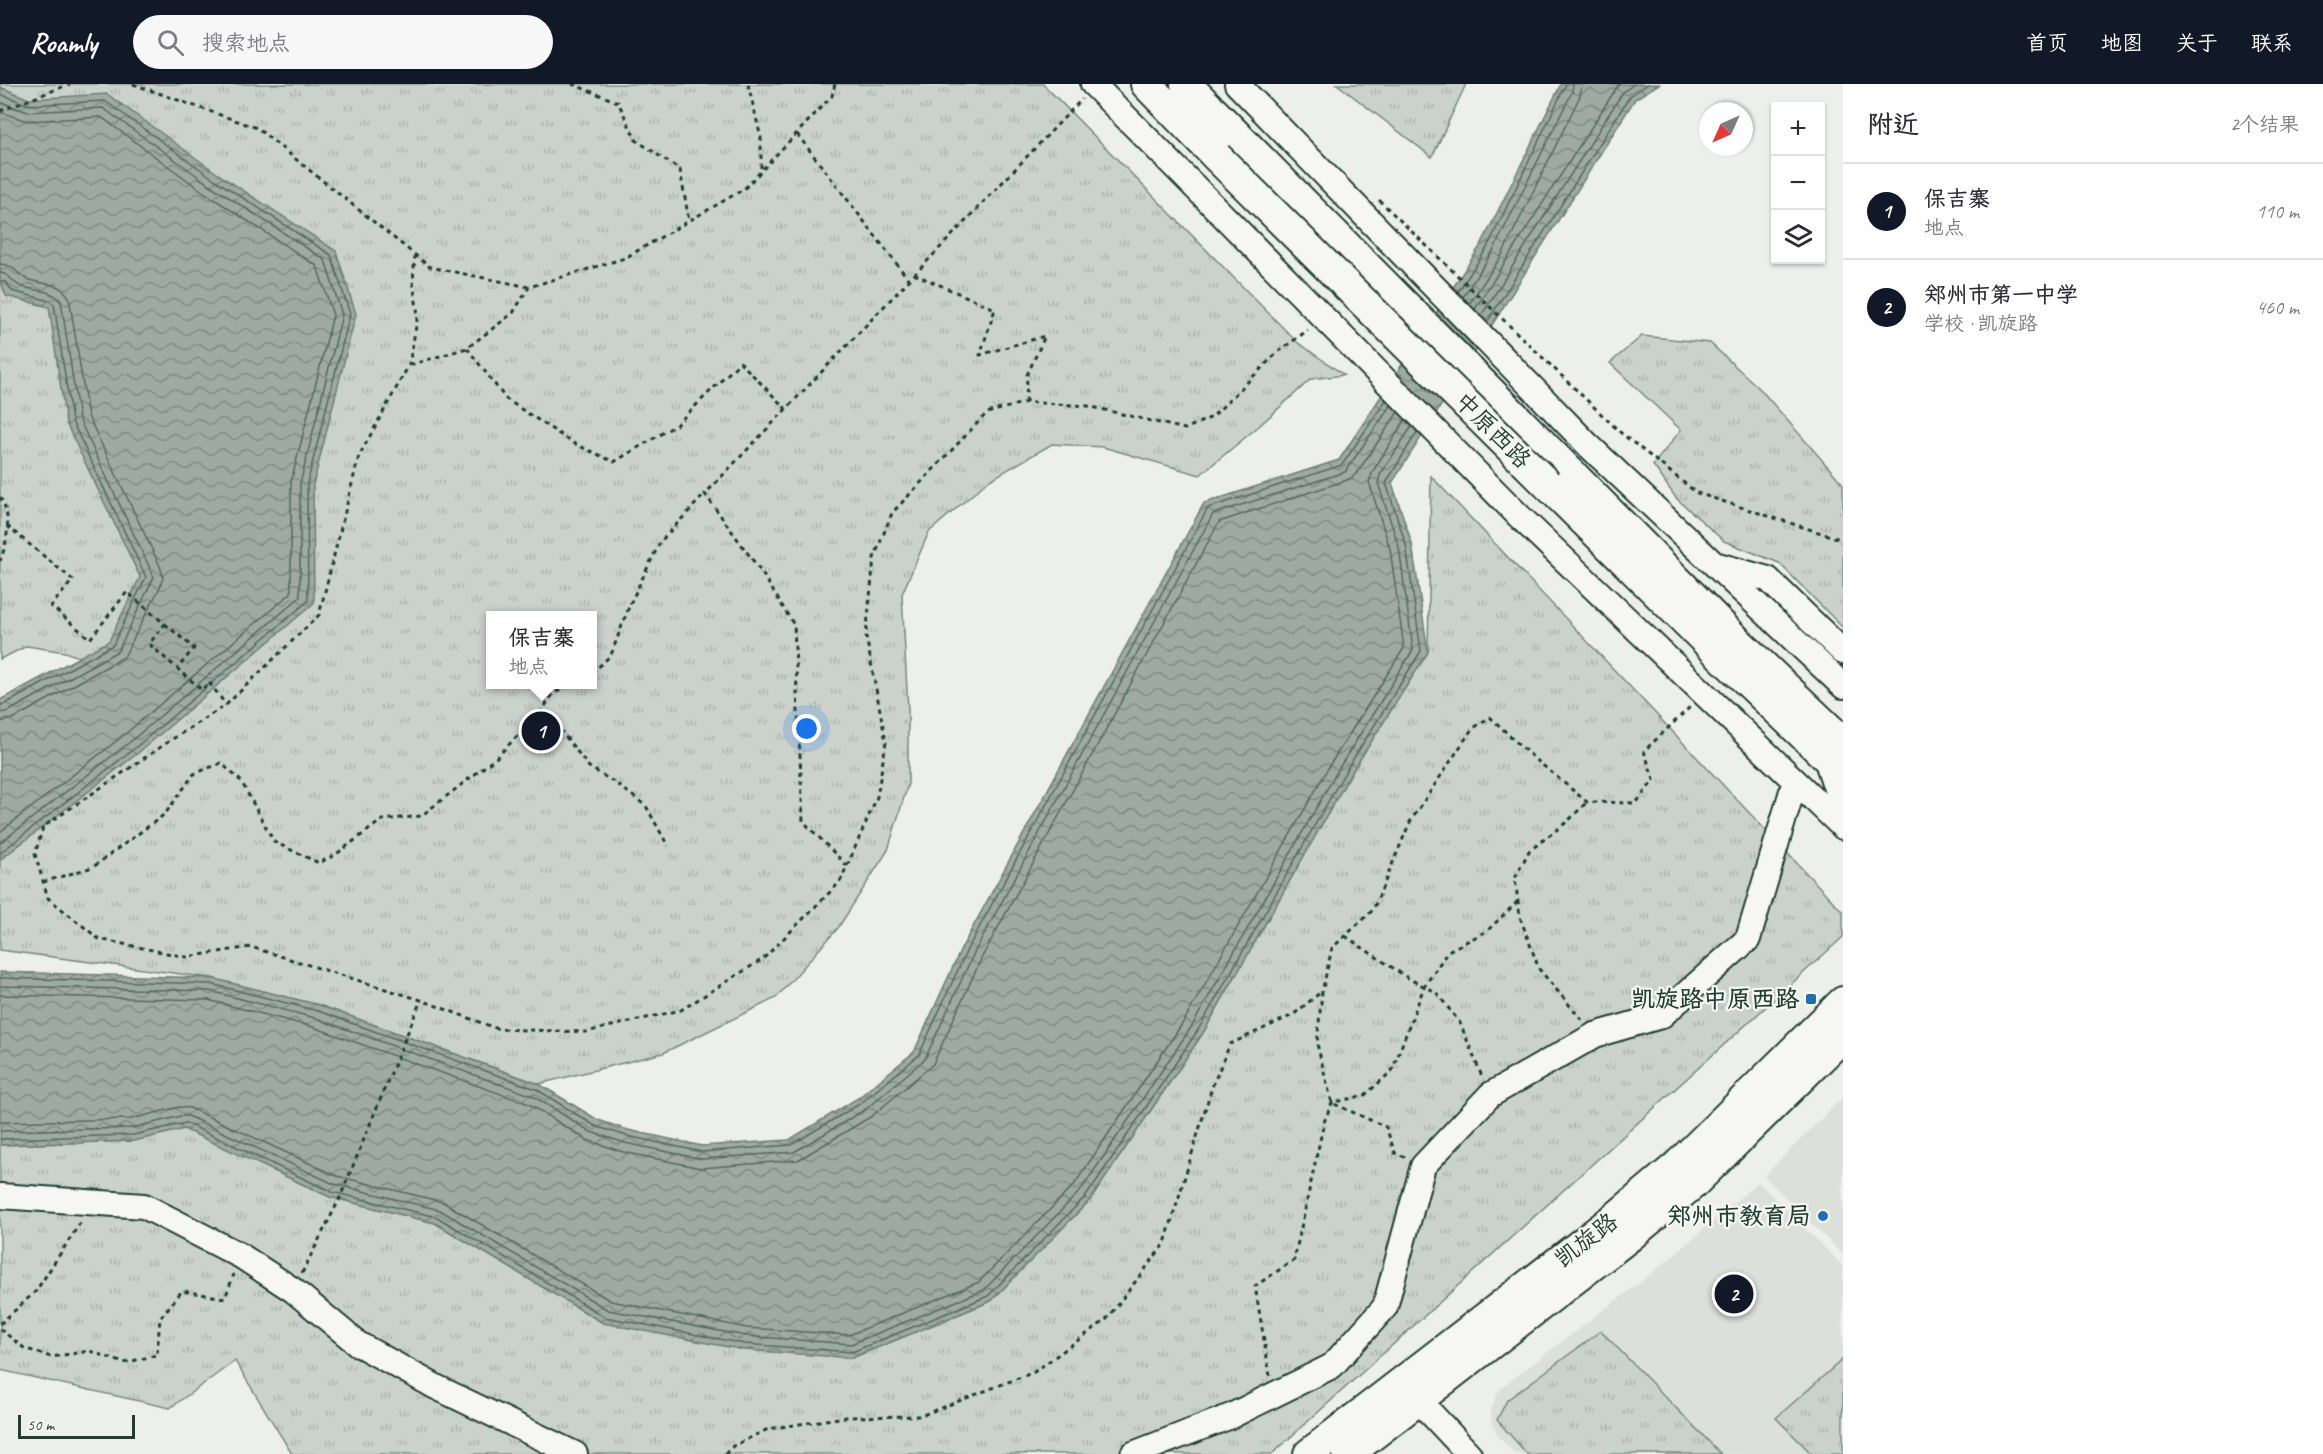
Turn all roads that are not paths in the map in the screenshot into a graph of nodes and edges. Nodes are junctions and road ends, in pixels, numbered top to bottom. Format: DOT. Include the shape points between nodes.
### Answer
graph roads {
  1 [pos="1146,84"];
  2 [pos="1186,84"];
  3 [pos="1238,84"];
  4 [pos="1094,85"];
  5 [pos="1226,147"];
  6 [pos="1715,564"];
  7 [pos="1843,652"];
  8 [pos="1843,686"];
  9 [pos="1839,759"];
  10 [pos="1795,781"];
  11 [pos="1843,800"];
  12 [pos="1843,827"];
  13 [pos="1841,1011"];
  14 [pos="0,1197"];
  15 [pos="1404,1396"];
  16 [pos="575,1454"];
  17 [pos="1133,1454"];
  18 [pos="1309,1454"];
  19 [pos="1348,1454"];
  20 [pos="1447,1454"];
  21 [pos="1469,1454"];
  1 -- 5 [label="main road, 中原西路"];
  2 -- 5 [label="main road, 中原西路"];
  3 -- 6 [label="street" via="1588,445"];
  4 -- 10 [label="street, bridge" via="1518,516"];
  5 -- 9 [label="main road, 中原西路, bridge" via="1556,476 1721,656"];
  6 -- 7 [label="street" via="1768,579"];
  6 -- 8 [label="street"];
  9 -- 11 [label="main road"];
  10 -- 12 [label="street"];
  10 -- 17 [label="street" via="1748,939 1661,1016 1595,1035 1490,1095 1423,1166 1384,1307 1332,1366 1231,1416"];
  13 -- 15 [label="main road, 凯旋路" via="1677,1166"];
  14 -- 16 [label="street" via="144,1206 242,1256 293,1290 358,1344 436,1387"];
  15 -- 18 [label="main road, 凯旋路"];
  15 -- 19 [label="main road, 凯旋路"];
  15 -- 20 [label="street"];
  15 -- 21 [label="street"];
}
